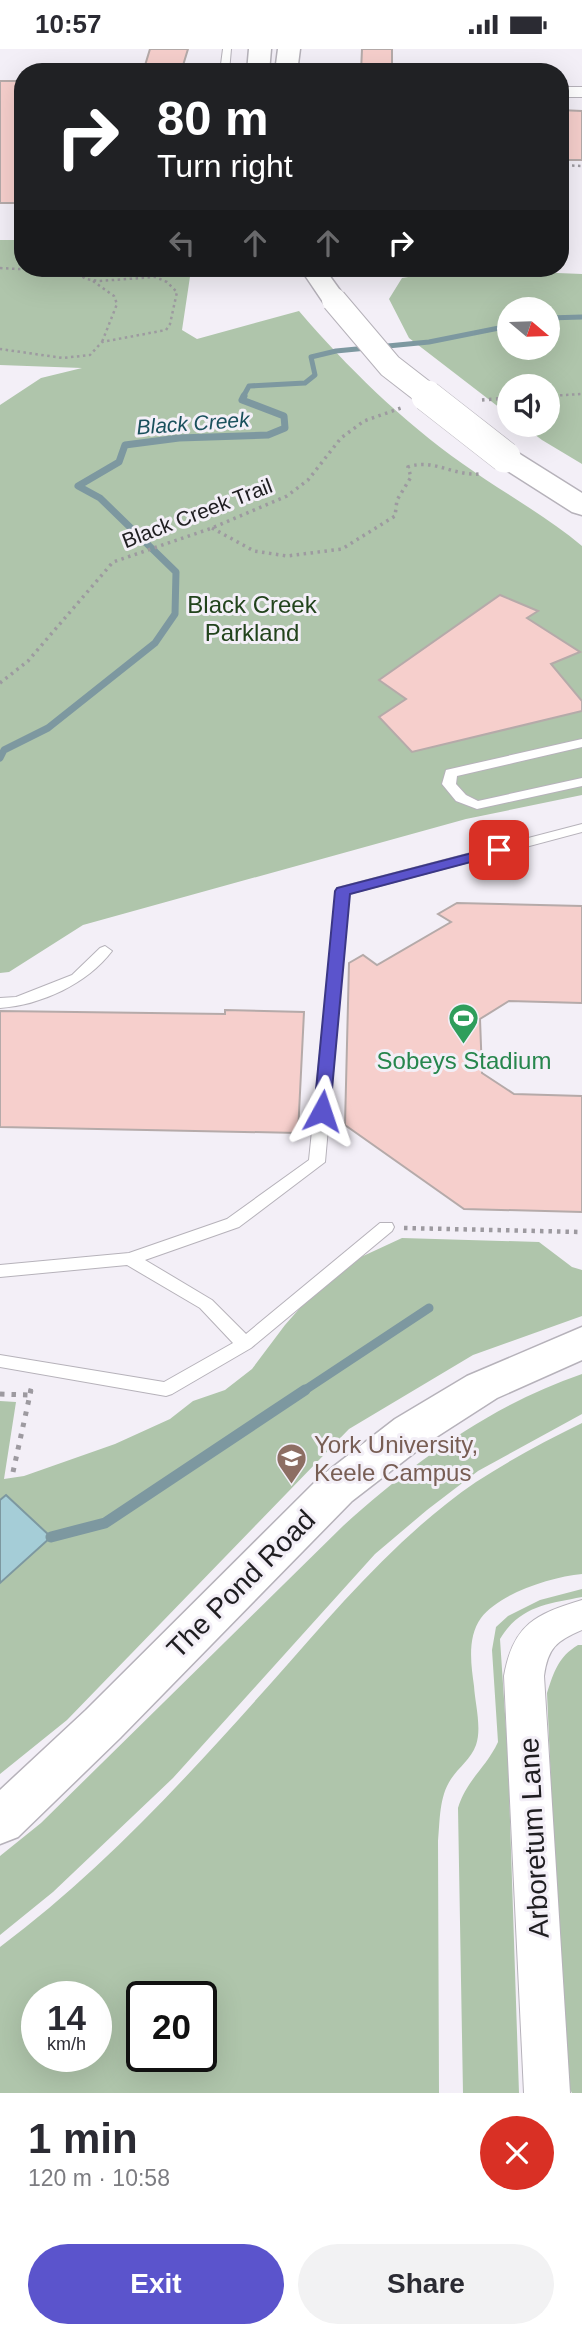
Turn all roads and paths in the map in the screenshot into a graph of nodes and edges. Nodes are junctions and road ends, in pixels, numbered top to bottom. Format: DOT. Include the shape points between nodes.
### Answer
graph roads {
  1 [pos="80,277"];
  2 [pos="131,277"];
  3 [pos="318,277"];
  4 [pos="158,278"];
  5 [pos="92,280"];
  6 [pos="114,280"];
  7 [pos="106,288"];
  8 [pos="102,342"];
  9 [pos="0,349"];
  10 [pos="582,394"];
  11 [pos="560,395"];
  12 [pos="497,399"];
  13 [pos="478,400"];
  14 [pos="410,405"];
  15 [pos="511,460"];
  16 [pos="582,506"];
  17 [pos="212,528"];
  18 [pos="0,683"];
  19 [pos="582,743"];
  20 [pos="582,782"];
  21 [pos="582,828"];
  22 [pos="105,951"];
  23 [pos="0,1003"];
  24 [pos="386,1227"];
  25 [pos="582,1232"];
  26 [pos="131,1259"];
  27 [pos="0,1271"];
  28 [pos="582,1342"];
  29 [pos="245,1344"];
  30 [pos="0,1361"];
  31 [pos="35,1367"];
  32 [pos="0,1394"];
  33 [pos="30,1395"];
  34 [pos="13,1472"];
  35 [pos="582,1615"];
  36 [pos="0,1822"];
  37 [pos="547,2093"];
  1 -- 5 [label="path"];
  2 -- 4 [label="path"];
  2 -- 6 [label="path"];
  3 -- 15 [label="street, bridge" via="390,366"];
  4 -- 8 [label="path" via="177,292 166,330"];
  5 -- 6 [label="path"];
  5 -- 7 [label="path"];
  6 -- 7 [label="path"];
  7 -- 8 [label="path" via="117,305"];
  8 -- 9 [label="path" via="90,355 62,358"];
  10 -- 11 [label="path"];
  12 -- 13 [label="path"];
  14 -- 17 [label="path, Black Creek Trail" via="364,421 349,432 299,489"];
  15 -- 16 [label="street"];
  15 -- 17 [label="path" via="466,476 441,465 414,463 408,467 411,477 397,500 395,516 342,549 267,555"];
  17 -- 18 [label="path, Black Creek Trail" via="113,562 50,638"];
  19 -- 20 [label="lane" via="451,773 449,784 461,798 477,805"];
  21 -- 26 [label="lane" via="342,891 317,1161 233,1223"];
  22 -- 23 [label="lane" via="77,978 18,1002"];
  24 -- 25 [label="path"];
  24 -- 29 [label="lane"];
  26 -- 27 [label="lane"];
  26 -- 29 [label="lane" via="206,1304"];
  28 -- 36 [label="street, The Pond Road" via="482,1387 411,1431 336,1489"];
  29 -- 31 [label="lane" via="166,1389"];
  30 -- 31 [label="lane"];
  31 -- 33 [label="path"];
  32 -- 33 [label="path"];
  33 -- 34 [label="path"];
  35 -- 37 [label="street, Arboretum Lane" via="537,1635 526,1655 524,1676"];
}
